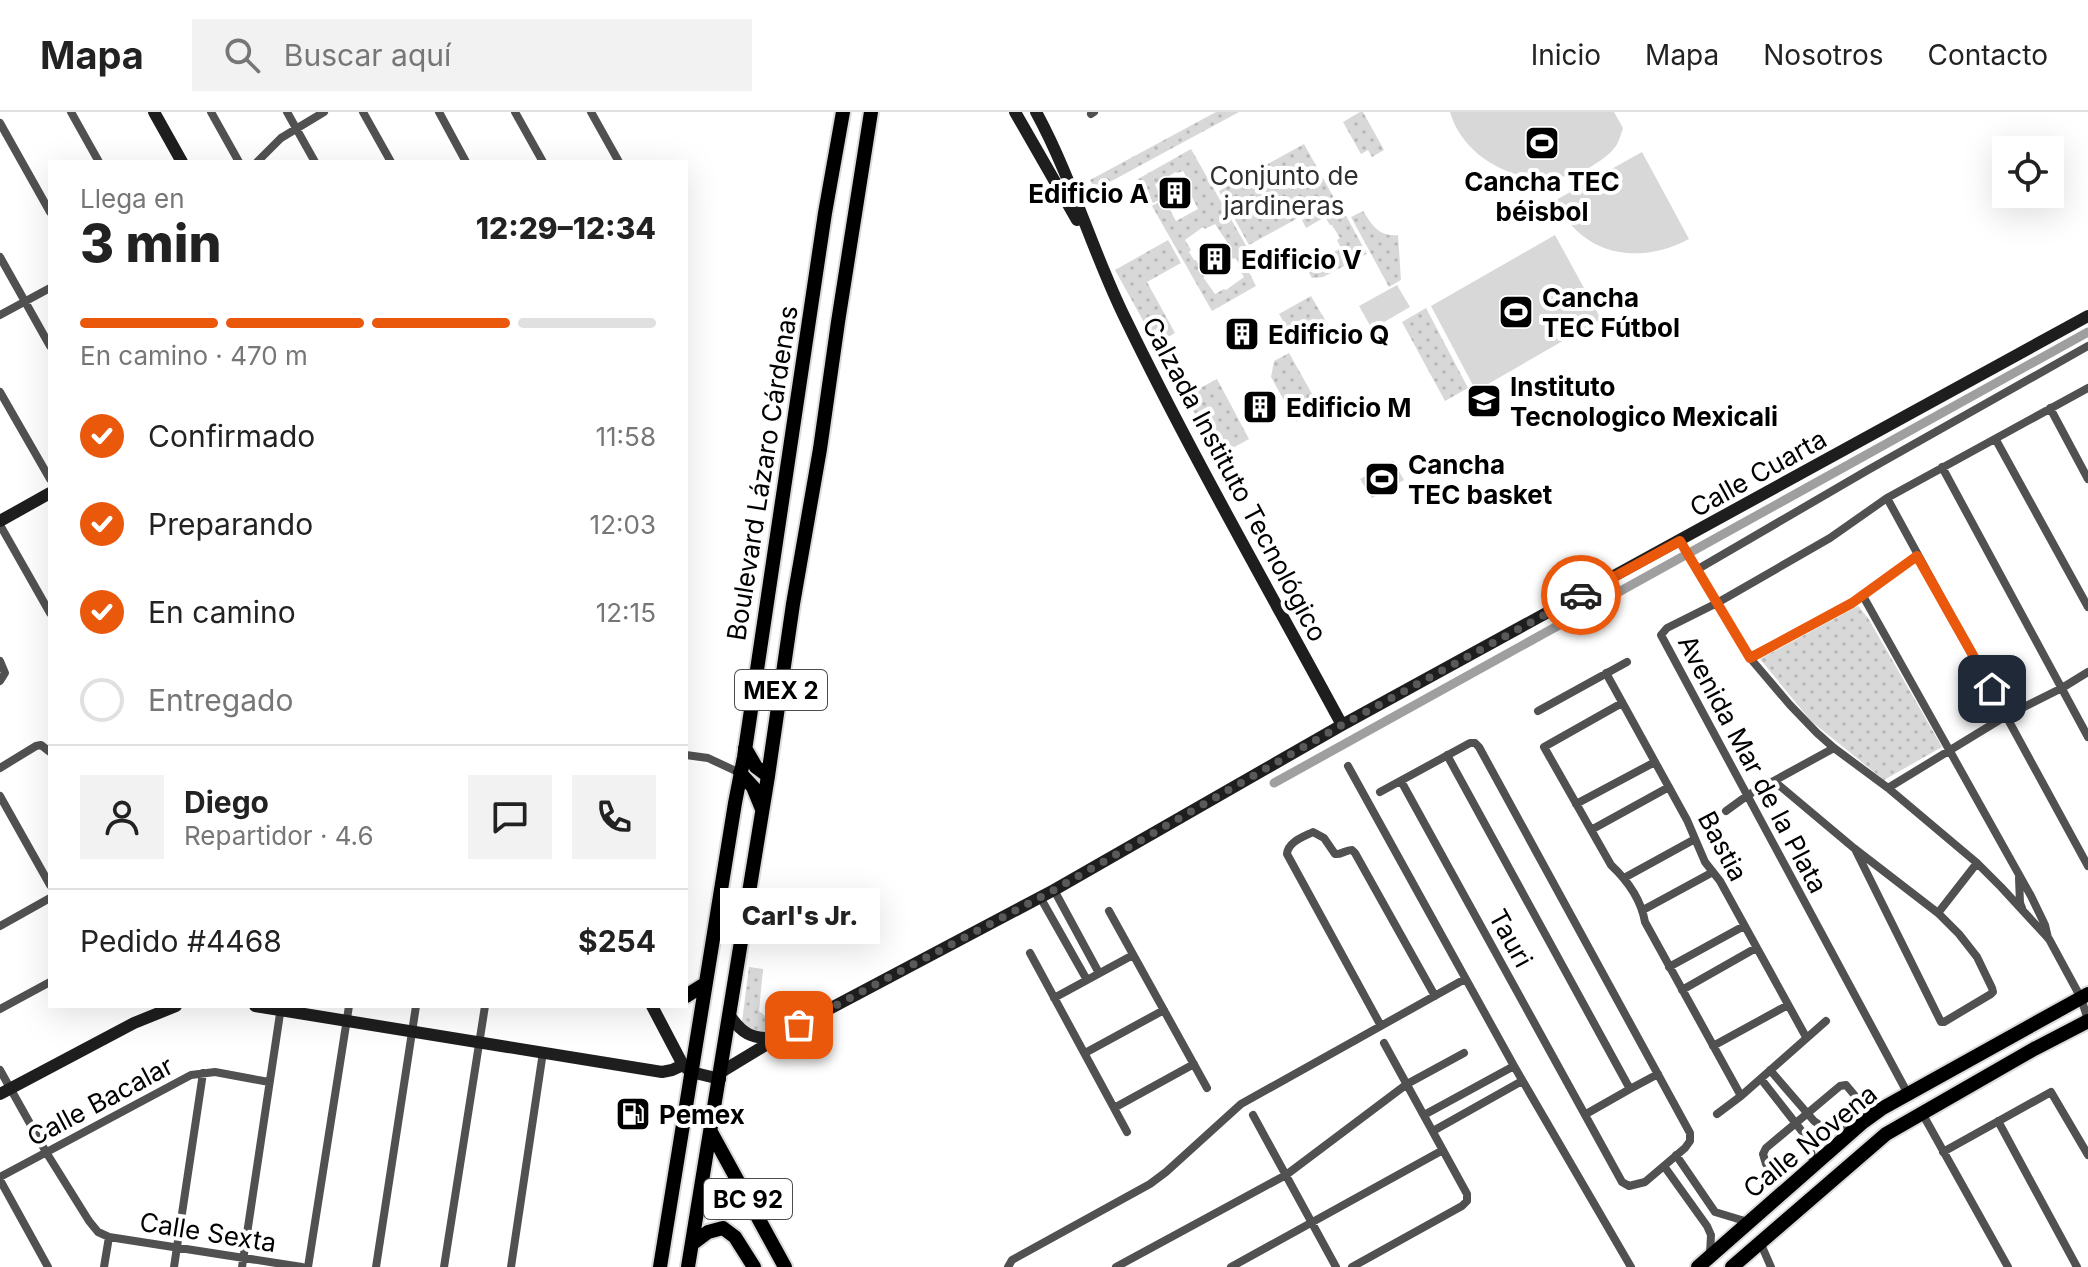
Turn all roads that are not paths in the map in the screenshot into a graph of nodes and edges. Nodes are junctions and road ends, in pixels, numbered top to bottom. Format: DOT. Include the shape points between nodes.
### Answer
graph roads {
  1 [pos="71,112"];
  2 [pos="154,112"];
  3 [pos="211,112"];
  4 [pos="287,112"];
  5 [pos="324,112"];
  6 [pos="363,112"];
  7 [pos="439,112"];
  8 [pos="515,112"];
  9 [pos="591,112"];
  10 [pos="843,112"];
  11 [pos="871,112"];
  12 [pos="1015,112"];
  13 [pos="1036,112"];
  14 [pos="0,123"];
  15 [pos="296,128"];
  16 [pos="1045,128"];
  17 [pos="1029,137"];
  18 [pos="98,160"];
  19 [pos="181,160"];
  20 [pos="238,160"];
  21 [pos="259,160"];
  22 [pos="314,160"];
  23 [pos="390,160"];
  24 [pos="465,160"];
  25 [pos="542,160"];
  26 [pos="618,160"];
  27 [pos="48,208"];
  28 [pos="825,213"];
  29 [pos="854,219"];
  30 [pos="1094,251"];
  31 [pos="0,257"];
  32 [pos="48,289"];
  33 [pos="25,302"];
  34 [pos="0,315"];
  35 [pos="2088,316"];
  36 [pos="48,342"];
  37 [pos="2088,346"];
  38 [pos="2088,388"];
  39 [pos="0,392"];
  40 [pos="2050,408"];
  41 [pos="1996,440"];
  42 [pos="1942,467"];
  43 [pos="48,476"];
  44 [pos="2088,479"];
  45 [pos="48,494"];
  46 [pos="1887,498"];
  47 [pos="0,523"];
  48 [pos="1682,544"];
  49 [pos="1917,556"];
  50 [pos="1696,566"];
  51 [pos="767,593"];
  52 [pos="1863,596"];
  53 [pos="1717,603"];
  54 [pos="793,604"];
  55 [pos="2088,607"];
  56 [pos="48,609"];
  57 [pos="1750,658"];
  58 [pos="0,661"];
  59 [pos="1627,662"];
  60 [pos="2088,672"];
  61 [pos="1606,673"];
  62 [pos="0,681"];
  63 [pos="2062,688"];
  64 [pos="1622,703"];
  65 [pos="1538,711"];
  66 [pos="2006,716"];
  67 [pos="1342,725"];
  68 [pos="2088,737"];
  69 [pos="745,748"];
  70 [pos="1834,748"];
  71 [pos="1950,749"];
  72 [pos="48,750"];
  73 [pos="688,755"];
  74 [pos="1447,755"];
  75 [pos="1655,762"];
  76 [pos="1348,766"];
  77 [pos="0,768"];
  78 [pos="740,773"];
  79 [pos="768,776"];
  80 [pos="1401,781"];
  81 [pos="1774,781"];
  82 [pos="1669,787"];
  83 [pos="1888,788"];
  84 [pos="1380,792"];
  85 [pos="1748,795"];
  86 [pos="0,796"];
  87 [pos="1576,804"];
  88 [pos="763,809"];
  89 [pos="1726,811"];
  90 [pos="1591,830"];
  91 [pos="1695,839"];
  92 [pos="1855,849"];
  93 [pos="1977,863"];
  94 [pos="2088,866"];
  95 [pos="1713,872"];
  96 [pos="2018,873"];
  97 [pos="1624,878"];
  98 [pos="48,881"];
  99 [pos="2001,887"];
  100 [pos="1054,890"];
  101 [pos="1040,897"];
  102 [pos="48,899"];
  103 [pos="1643,910"];
  104 [pos="1109,911"];
  105 [pos="1938,913"];
  106 [pos="2024,914"];
  107 [pos="0,926"];
  108 [pos="1744,926"];
  109 [pos="2049,939"];
  110 [pos="1756,948"];
  111 [pos="1030,953"];
  112 [pos="1133,955"];
  113 [pos="1669,967"];
  114 [pos="1099,973"];
  115 [pos="1465,979"];
  116 [pos="1087,980"];
  117 [pos="48,983"];
  118 [pos="705,984"];
  119 [pos="1682,990"];
  120 [pos="688,995"];
  121 [pos="1435,996"];
  122 [pos="2084,996"];
  123 [pos="1054,998"];
  124 [pos="1788,1005"];
  125 [pos="171,1008"];
  126 [pos="281,1008"];
  127 [pos="349,1008"];
  128 [pos="416,1008"];
  129 [pos="485,1008"];
  130 [pos="653,1008"];
  131 [pos="0,1009"];
  132 [pos="1164,1010"];
  133 [pos="730,1016"];
  134 [pos="2088,1020"];
  135 [pos="1826,1021"];
  136 [pos="347,1022"];
  137 [pos="1381,1026"];
  138 [pos="412,1031"];
  139 [pos="1806,1037"];
  140 [pos="776,1038"];
  141 [pos="478,1042"];
  142 [pos="1384,1043"];
  143 [pos="1713,1046"];
  144 [pos="543,1052"];
  145 [pos="1085,1053"];
  146 [pos="1464,1053"];
  147 [pos="1194,1064"];
  148 [pos="1514,1066"];
  149 [pos="687,1069"];
  150 [pos="0,1070"];
  151 [pos="1770,1070"];
  152 [pos="203,1073"];
  153 [pos="1658,1074"];
  154 [pos="721,1076"];
  155 [pos="1761,1079"];
  156 [pos="1522,1081"];
  157 [pos="269,1082"];
  158 [pos="1407,1084"];
  159 [pos="1207,1088"];
  160 [pos="1630,1089"];
  161 [pos="5,1092"];
  162 [pos="1908,1094"];
  163 [pos="1741,1096"];
  164 [pos="1861,1103"];
  165 [pos="1114,1108"];
  166 [pos="1922,1112"];
  167 [pos="1586,1114"];
  168 [pos="1717,1114"];
  169 [pos="1808,1114"];
  170 [pos="1253,1115"];
  171 [pos="1424,1115"];
  172 [pos="1998,1121"];
  173 [pos="1796,1123"];
  174 [pos="1853,1130"];
  175 [pos="1433,1131"];
  176 [pos="711,1132"];
  177 [pos="1127,1132"];
  178 [pos="1443,1150"];
  179 [pos="46,1152"];
  180 [pos="1943,1152"];
  181 [pos="1676,1155"];
  182 [pos="2088,1155"];
  183 [pos="1814,1165"];
  184 [pos="1664,1166"];
  185 [pos="1286,1175"];
  186 [pos="1776,1175"];
  187 [pos="0,1178"];
  188 [pos="1706,1200"];
  189 [pos="1695,1209"];
  190 [pos="1749,1222"];
  191 [pos="1312,1223"];
  192 [pos="109,1237"];
  193 [pos="1760,1242"];
  194 [pos="692,1244"];
  195 [pos="177,1248"];
  196 [pos="1710,1256"];
  197 [pos="2088,1261"];
  198 [pos="242,1262"];
  199 [pos="48,1267"];
  200 [pos="104,1267"];
  201 [pos="174,1267"];
  202 [pos="305,1267"];
  203 [pos="376,1267"];
  204 [pos="444,1267"];
  205 [pos="511,1267"];
  206 [pos="660,1267"];
  207 [pos="688,1267"];
  208 [pos="754,1267"];
  209 [pos="785,1267"];
  210 [pos="1008,1267"];
  211 [pos="1116,1267"];
  212 [pos="1231,1267"];
  213 [pos="1336,1267"];
  214 [pos="1352,1267"];
  215 [pos="1631,1267"];
  216 [pos="1698,1267"];
  217 [pos="1734,1267"];
  218 [pos="1771,1267"];
  219 [pos="2008,1267"];
  220 [pos="2077,1267"];
  1 -- 18 [label="street"];
  2 -- 19 [label="street"];
  3 -- 20 [label="street"];
  4 -- 15 [label="street"];
  5 -- 15 [label="street"];
  6 -- 23 [label="street"];
  7 -- 24 [label="street"];
  8 -- 25 [label="street"];
  9 -- 26 [label="street"];
  10 -- 28 [label="main road, Boulevard Lázaro Cárdenas / MEX 2"];
  11 -- 29 [label="main road, Boulevard Lázaro Cárdenas / MEX 2"];
  12 -- 17 [label="street, Calzada Instituto Tecnológico"];
  13 -- 16 [label="street, Calzada Instituto Tecnológico"];
  14 -- 27 [label="street"];
  15 -- 21 [label="street"];
  15 -- 22 [label="street"];
  16 -- 17 [label="street" via="1040,136"];
  16 -- 30 [label="street, Calzada Instituto Tecnológico"];
  17 -- 30 [label="street, Calzada Instituto Tecnológico"];
  28 -- 29 [label="main road" via="843,208"];
  28 -- 51 [label="main road, Boulevard Lázaro Cárdenas / MEX 2"];
  29 -- 54 [label="main road, Boulevard Lázaro Cárdenas / MEX 2"];
  30 -- 67 [label="street, Calzada Instituto Tecnológico" via="1160,388"];
  31 -- 33 [label="street"];
  32 -- 33 [label="street"];
  33 -- 34 [label="street"];
  33 -- 36 [label="street"];
  35 -- 48 [label="street, Calle Cuarta"];
  37 -- 50 [label="street"];
  38 -- 40 [label="street, Avenida Mar de la Plata"];
  39 -- 43 [label="street"];
  40 -- 41 [label="street, Avenida Mar de la Plata"];
  40 -- 44 [label="street"];
  41 -- 42 [label="street, Avenida Mar de la Plata"];
  41 -- 55 [label="street"];
  42 -- 46 [label="street, Avenida Mar de la Plata"];
  42 -- 63 [label="street"];
  45 -- 47 [label="street"];
  46 -- 49 [label="street"];
  46 -- 53 [label="street, Avenida Mar de la Plata" via="1830,538"];
  47 -- 56 [label="street"];
  48 -- 50 [label="street"];
  48 -- 67 [label="street, Calle Cuarta"];
  49 -- 52 [label="street"];
  49 -- 66 [label="street"];
  50 -- 53 [label="street"];
  51 -- 54 [label="main road" via="780,592"];
  51 -- 69 [label="main road, Boulevard Lázaro Cárdenas / MEX 2"];
  52 -- 57 [label="street"];
  52 -- 71 [label="street"];
  53 -- 57 [label="street"];
  53 -- 85 [label="street, Avenida Mar de la Plata" via="1667,628 1661,638"];
  54 -- 79 [label="main road, Boulevard Lázaro Cárdenas / MEX 2"];
  57 -- 70 [label="street"];
  58 -- 62 [label="street" via="5,673"];
  59 -- 61 [label="street"];
  60 -- 63 [label="street"];
  61 -- 64 [label="street, Bastia"];
  61 -- 65 [label="street"];
  63 -- 66 [label="street"];
  63 -- 68 [label="street"];
  64 -- 75 [label="street, Bastia"];
  64 -- 87 [label="street" via="1544,747"];
  66 -- 71 [label="street"];
  66 -- 94 [label="street"];
  67 -- 100 [label="street, Calle Cuarta"];
  69 -- 78 [label="main road, Boulevard Lázaro Cárdenas / MEX 2"];
  69 -- 79 [label="main road"];
  70 -- 81 [label="street"];
  70 -- 83 [label="street"];
  71 -- 83 [label="street"];
  71 -- 96 [label="street"];
  72 -- 77 [label="street" via="36,746"];
  73 -- 78 [label="street"];
  74 -- 80 [label="street"];
  74 -- 153 [label="street" via="1470,743 1479,747"];
  74 -- 160 [label="street"];
  75 -- 82 [label="street, Bastia"];
  75 -- 87 [label="street"];
  76 -- 115 [label="street"];
  78 -- 88 [label="main road"];
  78 -- 118 [label="main road, Boulevard Lázaro Cárdenas / MEX 2"];
  79 -- 88 [label="main road, Boulevard Lázaro Cárdenas / MEX 2"];
  80 -- 84 [label="street"];
  80 -- 167 [label="street, Tauri"];
  81 -- 85 [label="street"];
  81 -- 92 [label="street"];
  82 -- 90 [label="street"];
  82 -- 91 [label="street, Bastia"];
  83 -- 93 [label="street"];
  85 -- 89 [label="street"];
  85 -- 162 [label="street, Avenida Mar de la Plata"];
  86 -- 98 [label="street"];
  87 -- 90 [label="street"];
  88 -- 133 [label="main road, Boulevard Lázaro Cárdenas / MEX 2"];
  90 -- 97 [label="street"];
  91 -- 95 [label="street, Bastia"];
  91 -- 97 [label="street"];
  92 -- 105 [label="street"];
  92 -- 105 [label="street" via="1944,1022 1993,992 1977,957"];
  93 -- 99 [label="street"];
  93 -- 105 [label="street"];
  95 -- 103 [label="street"];
  95 -- 108 [label="street, Bastia"];
  96 -- 99 [label="street" via="2013,886"];
  96 -- 106 [label="street"];
  96 -- 109 [label="street"];
  97 -- 103 [label="street"];
  99 -- 106 [label="street"];
  100 -- 101 [label="street, Calle Cuarta"];
  100 -- 114 [label="street"];
  101 -- 116 [label="street"];
  101 -- 140 [label="street, Calle Cuarta"];
  102 -- 107 [label="street"];
  103 -- 113 [label="street"];
  104 -- 112 [label="street"];
  106 -- 109 [label="street"];
  108 -- 110 [label="street, Bastia"];
  108 -- 113 [label="street"];
  109 -- 122 [label="street"];
  110 -- 119 [label="street"];
  110 -- 124 [label="street, Bastia"];
  111 -- 123 [label="street"];
  112 -- 114 [label="street"];
  112 -- 132 [label="street"];
  113 -- 119 [label="street"];
  114 -- 116 [label="street"];
  115 -- 121 [label="street"];
  115 -- 148 [label="street"];
  116 -- 123 [label="street"];
  117 -- 131 [label="street"];
  118 -- 120 [label="main road"];
  118 -- 149 [label="main road, Boulevard Lázaro Cárdenas / MEX 2"];
  119 -- 143 [label="street"];
  121 -- 137 [label="street"];
  121 -- 137 [label="street" via="1355,853 1335,854 1313,832 1292,844 1287,854"];
  122 -- 134 [label="street"];
  122 -- 162 [label="main road, Calle Novena"];
  123 -- 145 [label="street"];
  124 -- 139 [label="street, Bastia"];
  124 -- 143 [label="street"];
  125 -- 161 [label="street"];
  126 -- 136 [label="street"];
  126 -- 157 [label="street"];
  127 -- 136 [label="street"];
  128 -- 138 [label="street"];
  129 -- 141 [label="street"];
  130 -- 149 [label="street"];
  132 -- 145 [label="street"];
  132 -- 147 [label="street"];
  133 -- 140 [label="street" via="748,1035"];
  133 -- 154 [label="main road, Boulevard Lázaro Cárdenas / MEX 2"];
  134 -- 166 [label="main road, Calle Novena"];
  135 -- 139 [label="street"];
  136 -- 138 [label="street"];
  136 -- 202 [label="street"];
  137 -- 210 [label="street" via="1241,1104 1150,1184 1012,1260"];
  138 -- 141 [label="street"];
  138 -- 203 [label="street"];
  139 -- 151 [label="street"];
  140 -- 154 [label="street, Calle Cuarta"];
  141 -- 144 [label="street"];
  141 -- 204 [label="street"];
  142 -- 158 [label="street"];
  143 -- 163 [label="street"];
  144 -- 149 [label="street" via="662,1072"];
  144 -- 205 [label="street"];
  145 -- 165 [label="street"];
  146 -- 158 [label="street"];
  147 -- 159 [label="street"];
  147 -- 165 [label="street"];
  148 -- 156 [label="street"];
  148 -- 171 [label="street"];
  149 -- 154 [label="street"];
  149 -- 206 [label="main road, Boulevard Lázaro Cárdenas / MEX 2"];
  150 -- 161 [label="street"];
  151 -- 155 [label="street"];
  151 -- 169 [label="street"];
  152 -- 157 [label="street, Calle Bacalar"];
  152 -- 179 [label="street, Calle Bacalar" via="183,1078"];
  152 -- 195 [label="street"];
  153 -- 160 [label="street"];
  153 -- 181 [label="street" via="1690,1133 1690,1141"];
  154 -- 176 [label="main road, Boulevard Lázaro Cárdenas / MEX 2"];
  155 -- 163 [label="street"];
  155 -- 173 [label="street"];
  156 -- 175 [label="street"];
  156 -- 215 [label="street"];
  157 -- 198 [label="street"];
  158 -- 171 [label="street"];
  158 -- 185 [label="street"];
  160 -- 167 [label="street"];
  161 -- 179 [label="street"];
  162 -- 174 [label="main road, Calle Novena"];
  163 -- 168 [label="street"];
  164 -- 169 [label="street" via="1846,1085 1840,1086"];
  165 -- 177 [label="street"];
  166 -- 180 [label="street"];
  166 -- 193 [label="main road, Calle Novena" via="1886,1134"];
  167 -- 184 [label="street, Tauri" via="1625,1184 1645,1182"];
  169 -- 173 [label="street"];
  169 -- 174 [label="street" via="1824,1128"];
  170 -- 185 [label="street"];
  171 -- 175 [label="street"];
  172 -- 180 [label="street"];
  172 -- 182 [label="street" via="2051,1092"];
  172 -- 220 [label="street"];
  173 -- 183 [label="street" via="1808,1139"];
  173 -- 186 [label="street" via="1763,1154"];
  174 -- 183 [label="main road, Calle Novena"];
  175 -- 178 [label="street"];
  176 -- 194 [label="main road, Boulevard Lázaro Cárdenas / MEX 2"];
  176 -- 209 [label="main road, BC 92"];
  178 -- 191 [label="street"];
  178 -- 214 [label="street" via="1467,1201"];
  179 -- 187 [label="street, Calle Bacalar"];
  179 -- 192 [label="street" via="93,1227"];
  180 -- 219 [label="street"];
  181 -- 184 [label="street"];
  181 -- 188 [label="street"];
  183 -- 190 [label="main road, Calle Novena"];
  184 -- 189 [label="street"];
  185 -- 191 [label="street"];
  185 -- 211 [label="street"];
  187 -- 199 [label="street"];
  188 -- 189 [label="street"];
  188 -- 190 [label="street" via="1722,1216"];
  189 -- 196 [label="street" via="1711,1235"];
  190 -- 196 [label="main road, Calle Novena"];
  191 -- 212 [label="street"];
  191 -- 213 [label="street"];
  192 -- 195 [label="street, Calle Sexta"];
  192 -- 200 [label="street"];
  193 -- 217 [label="main road, Calle Novena"];
  193 -- 218 [label="street"];
  194 -- 207 [label="main road, Boulevard Lázaro Cárdenas / MEX 2"];
  194 -- 208 [label="main road, BC 92" via="723,1228"];
  195 -- 198 [label="street, Calle Sexta"];
  195 -- 201 [label="street"];
  196 -- 216 [label="main road, Calle Novena"];
  197 -- 220 [label="street"];
  198 -- 202 [label="street, Calle Sexta"];
}
